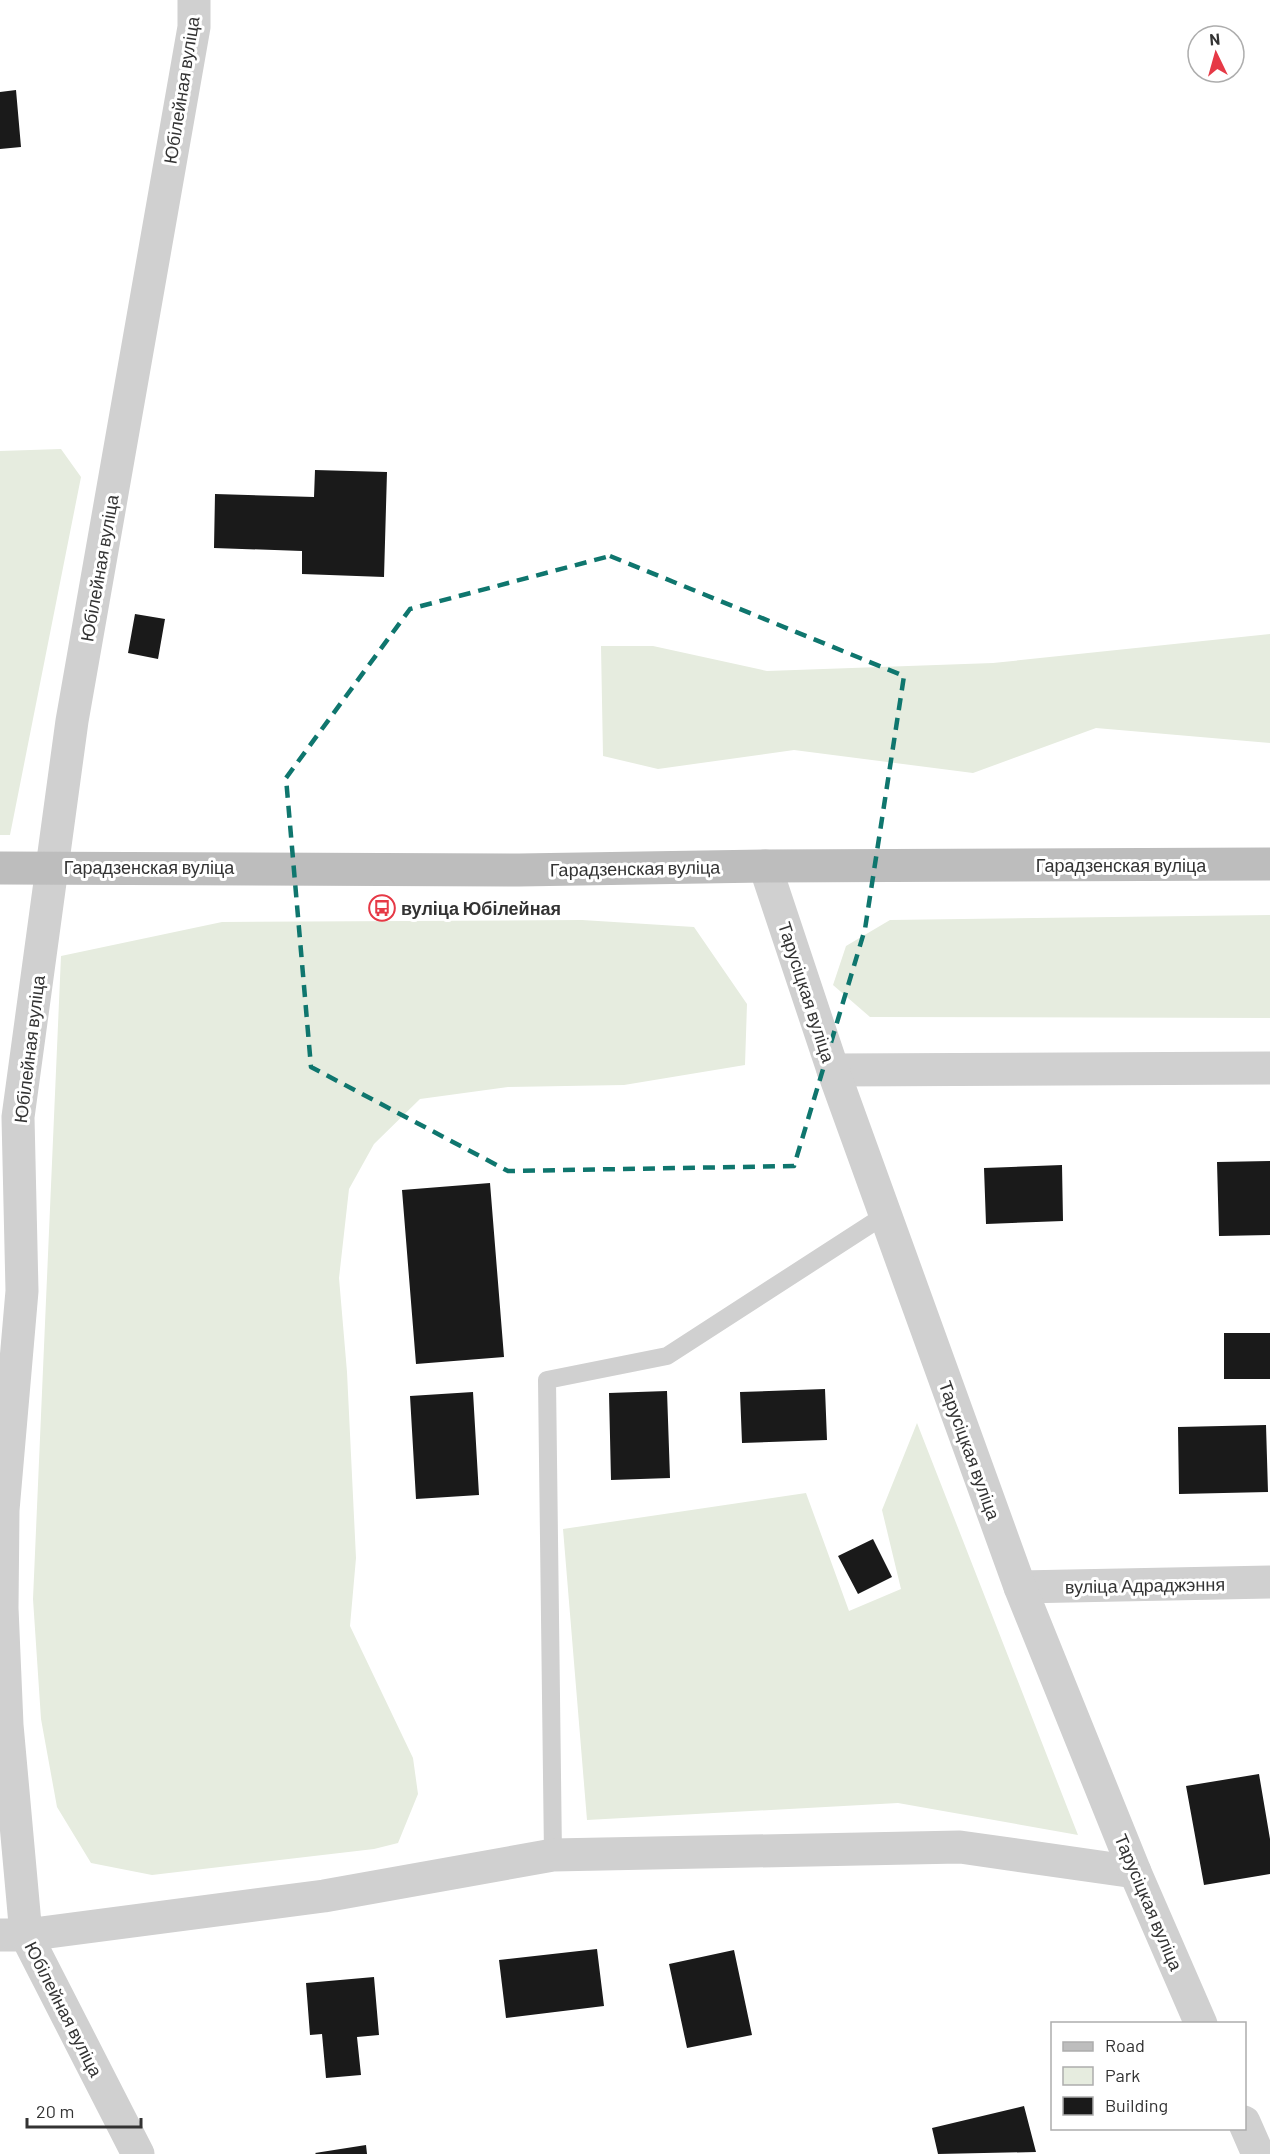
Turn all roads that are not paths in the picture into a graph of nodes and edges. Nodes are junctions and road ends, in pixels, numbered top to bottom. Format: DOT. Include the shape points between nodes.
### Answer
graph roads {
  1 [pos="194,0"];
  2 [pos="1270,864"];
  3 [pos="765,866"];
  4 [pos="52,867"];
  5 [pos="0,868"];
  6 [pos="1270,1068"];
  7 [pos="833,1070"];
  8 [pos="885,1215"];
  9 [pos="1270,1582"];
  10 [pos="1020,1587"];
  11 [pos="554,1855"];
  12 [pos="1135,1872"];
  13 [pos="13,1935"];
  14 [pos="1200,2022"];
  15 [pos="1246,2124"];
  16 [pos="138,2154"];
  17 [pos="1258,2154"];
  1 -- 4 [label="street, Юбілейная вуліца" via="194,27 72,721"];
  2 -- 3 [label="main road, Гарадзенская вуліца"];
  3 -- 4 [label="main road, Гарадзенская вуліца" via="519,870"];
  3 -- 7 [label="street, Тарусіцкая вуліца"];
  4 -- 5 [label="main road, Гарадзенская вуліца"];
  4 -- 13 [label="street, Юбілейная вуліца" via="18,1117 22,1291 3,1510 2,1608"];
  6 -- 7 [label="street"];
  7 -- 8 [label="street, Тарусіцкая вуліца"];
  8 -- 10 [label="street, Тарусіцкая вуліца"];
  8 -- 11 [label="lane" via="667,1356 547,1380"];
  9 -- 10 [label="street, вуліца Адраджэння"];
  10 -- 12 [label="street, Тарусіцкая вуліца"];
  11 -- 12 [label="street" via="960,1847"];
  11 -- 13 [label="street" via="324,1896"];
  12 -- 14 [label="street, Тарусіцкая вуліца"];
  13 -- 16 [label="street, Юбілейная вуліца"];
  15 -- 17 [label="street"];
}
